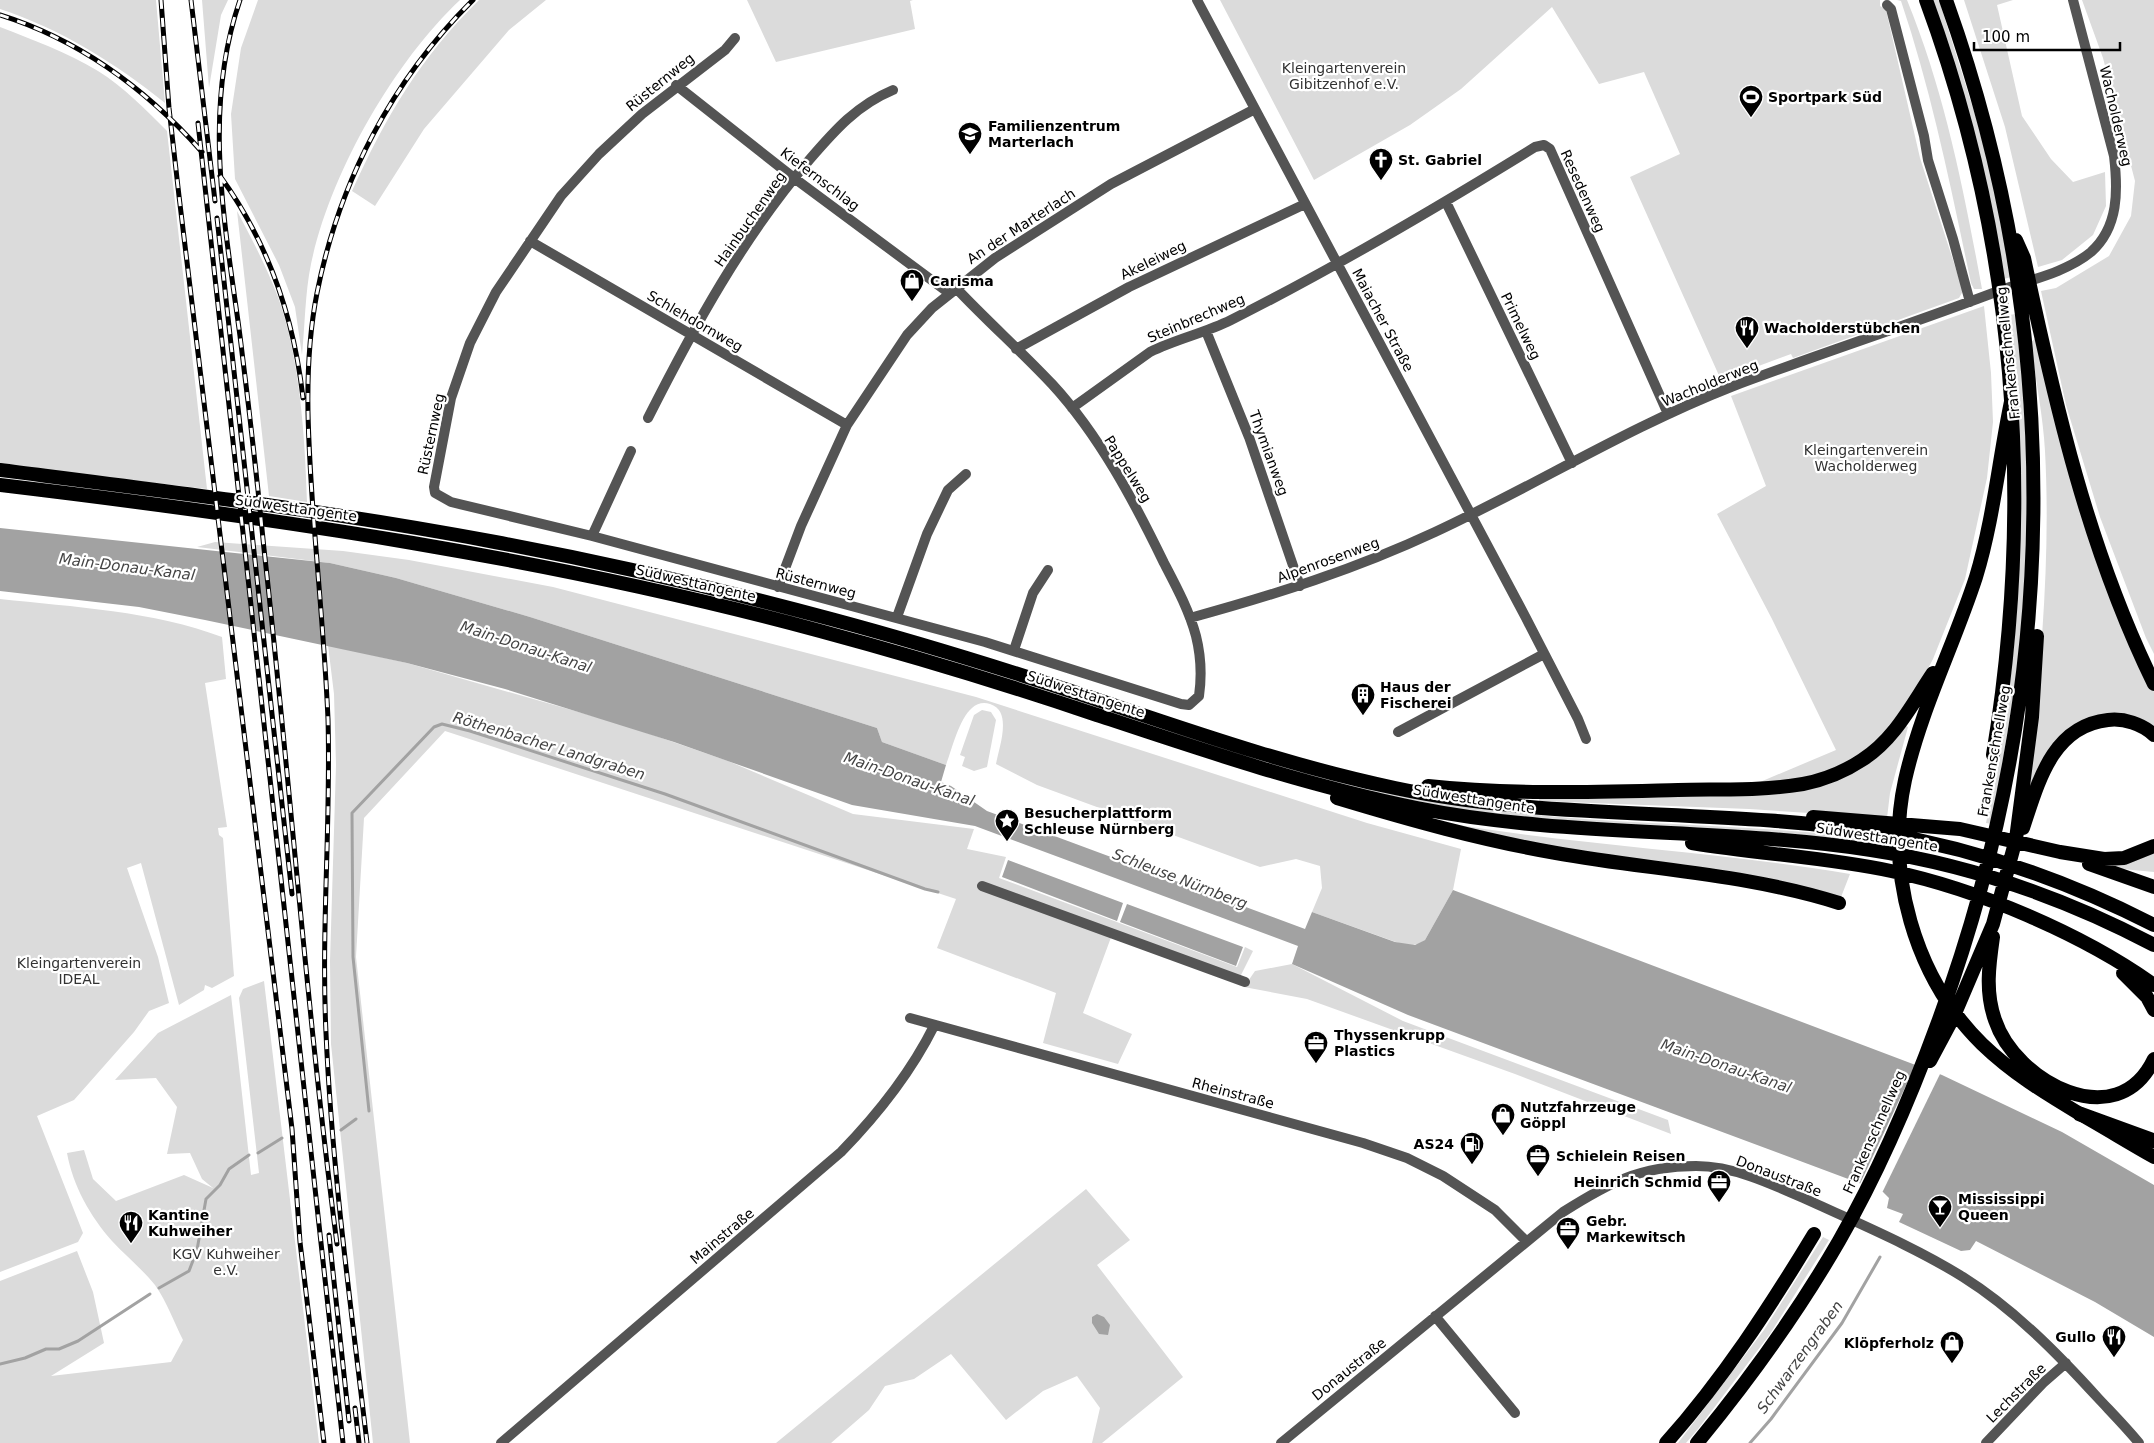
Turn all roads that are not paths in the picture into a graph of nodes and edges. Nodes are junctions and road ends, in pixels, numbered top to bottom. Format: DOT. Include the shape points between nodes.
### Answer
graph roads {
  1 [pos="1197,0"];
  2 [pos="1926,0"];
  3 [pos="1946,0"];
  4 [pos="2073,0"];
  5 [pos="1887,4"];
  6 [pos="735,38"];
  7 [pos="676,85"];
  8 [pos="893,90"];
  9 [pos="1255,109"];
  10 [pos="794,178"];
  11 [pos="1446,202"];
  12 [pos="1305,204"];
  13 [pos="530,241"];
  14 [pos="1336,263"];
  15 [pos="952,291"];
  16 [pos="1970,302"];
  17 [pos="2028,310"];
  18 [pos="1206,331"];
  19 [pos="691,335"];
  20 [pos="1016,349"];
  21 [pos="2012,397"];
  22 [pos="1072,408"];
  23 [pos="1668,414"];
  24 [pos="648,418"];
  25 [pos="847,425"];
  26 [pos="631,450"];
  27 [pos="1572,463"];
  28 [pos="0,470"];
  29 [pos="966,474"];
  30 [pos="0,485"];
  31 [pos="1471,515"];
  32 [pos="592,536"];
  33 [pos="2035,548"];
  34 [pos="1048,570"];
  35 [pos="1300,586"];
  36 [pos="778,587"];
  37 [pos="896,618"];
  38 [pos="1190,618"];
  39 [pos="2132,634"];
  40 [pos="1014,650"];
  41 [pos="1948,651"];
  42 [pos="1544,654"];
  43 [pos="2154,670"];
  44 [pos="2154,684"];
  45 [pos="1193,702"];
  46 [pos="1398,732"];
  47 [pos="2154,735"];
  48 [pos="1586,739"];
  49 [pos="1993,756"];
  50 [pos="1272,771"];
  51 [pos="1371,783"];
  52 [pos="1735,819"];
  53 [pos="1638,832"];
  54 [pos="2018,832"];
  55 [pos="2154,846"];
  56 [pos="2060,852"];
  57 [pos="982,886"];
  58 [pos="2154,887"];
  59 [pos="1839,903"];
  60 [pos="1993,924"];
  61 [pos="2154,925"];
  62 [pos="2154,945"];
  63 [pos="2093,949"];
  64 [pos="1245,982"];
  65 [pos="2154,986"];
  66 [pos="2154,1010"];
  67 [pos="910,1018"];
  68 [pos="934,1026"];
  69 [pos="2154,1059"];
  70 [pos="1911,1091"];
  71 [pos="2080,1114"];
  72 [pos="2154,1142"];
  73 [pos="2154,1156"];
  74 [pos="1814,1234"];
  75 [pos="1526,1241"];
  76 [pos="1435,1316"];
  77 [pos="2066,1363"];
  78 [pos="1514,1413"];
  79 [pos="500,1443"];
  80 [pos="1281,1443"];
  81 [pos="1666,1443"];
  82 [pos="1697,1443"];
  83 [pos="1986,1443"];
  84 [pos="2139,1443"];
  1 -- 9 [label="street, Maiacher Straße"];
  2 -- 21 [label="highway, Frankenschnellweg" via="1965,122 1996,264"];
  3 -- 17 [label="highway, Frankenschnellweg" via="1982,114 2019,259"];
  4 -- 16 [label="street, Wacholderweg" via="2114,156 2117,192 2112,219 2099,243 2083,257"];
  5 -- 16 [label="street" via="1891,9 1928,160"];
  6 -- 7 [label="street, Rüsternweg" via="725,50"];
  7 -- 10 [label="street, Kiefernschlag"];
  7 -- 13 [label="street, Rüsternweg" via="599,154 561,196"];
  8 -- 10 [label="street, Hainbuchenweg" via="876,97 843,122"];
  9 -- 12 [label="street, Maiacher Straße"];
  9 -- 15 [label="street, An der Marterlach" via="1111,184 1012,246"];
  10 -- 15 [label="street, Kiefernschlag"];
  10 -- 19 [label="street, Hainbuchenweg" via="743,248"];
  11 -- 14 [label="street, Resedenweg"];
  11 -- 23 [label="street, Resedenweg" via="1535,147 1544,145 1550,149"];
  11 -- 27 [label="street, Primelweg"];
  12 -- 14 [label="street, Maiacher Straße"];
  12 -- 20 [label="street, Akeleiweg" via="1129,287"];
  13 -- 19 [label="street, Schlehdornweg"];
  13 -- 32 [label="street, Rüsternweg" via="496,292 470,343 451,398 435,493 451,502"];
  14 -- 18 [label="street, Steinbrechweg"];
  14 -- 31 [label="street, Maiacher Straße"];
  15 -- 20 [label="street, Pappelweg"];
  15 -- 25 [label="street, An der Marterlach" via="907,335"];
  16 -- 23 [label="street, Wacholderweg" via="1731,387"];
  17 -- 33 [label="highway, Frankenschnellweg"];
  17 -- 39 [label="highway" via="2078,490"];
  18 -- 22 [label="street, Steinbrechweg" via="1150,352"];
  18 -- 35 [label="street, Thymianweg" via="1250,437"];
  19 -- 24 [label="street, Hainbuchenweg"];
  19 -- 25 [label="street, Schlehdornweg"];
  20 -- 22 [label="street, Pappelweg"];
  21 -- 41 [label="highway" via="1983,551"];
  21 -- 49 [label="highway, Frankenschnellweg" via="2015,560 2007,656"];
  22 -- 38 [label="street, Pappelweg" via="1141,516"];
  23 -- 27 [label="street, Wacholderweg"];
  25 -- 36 [label="street, An der Marterlach" via="801,526"];
  26 -- 32 [label="street"];
  27 -- 31 [label="street, Wacholderweg"];
  28 -- 51 [label="highway, Südwesttangente" via="351,518 495,542 635,571 761,600 886,634 1262,753"];
  29 -- 37 [label="street" via="948,490 927,534"];
  30 -- 50 [label="highway, Südwesttangente" via="376,536 643,587 896,652"];
  31 -- 35 [label="street, Alpenrosenweg" via="1367,562"];
  31 -- 42 [label="street, Maiacher Straße"];
  32 -- 36 [label="street, Rüsternweg"];
  33 -- 54 [label="highway" via="2040,601 2032,717"];
  33 -- 70 [label="highway, Frankenschnellweg" via="2018,720 1998,825 1966,944"];
  34 -- 40 [label="street" via="1033,593"];
  35 -- 38 [label="street, Alpenrosenweg"];
  36 -- 37 [label="street, Rüsternweg"];
  37 -- 40 [label="street, Rüsternweg"];
  38 -- 45 [label="street, Pappelweg" via="1201,661 1199,696"];
  39 -- 43 [label="highway"];
  39 -- 44 [label="highway" via="2138,654"];
  40 -- 45 [label="street, Rüsternweg" via="1180,704"];
  41 -- 51 [label="highway" via="1905,717 1874,752 1835,775 1802,784 1586,792 1491,791"];
  41 -- 71 [label="highway" via="1918,730 1902,801 1899,847 1903,890 1922,952 1940,989 1959,1017 1982,1044 2014,1071"];
  42 -- 46 [label="street"];
  42 -- 48 [label="street, Maiacher Straße"];
  47 -- 54 [label="highway" via="2135,724 2113,720 2085,726 2069,736 2043,771"];
  50 -- 53 [label="highway, Südwesttangente" via="1376,799 1460,815 1536,825"];
  50 -- 59 [label="highway" via="1290,784 1463,835 1556,853 1770,886"];
  51 -- 52 [label="highway, Südwesttangente" via="1445,798 1520,808"];
  52 -- 56 [label="highway" via="1794,816 1916,824 1960,829"];
  52 -- 61 [label="highway, Südwesttangente" via="1862,831 1952,848 2047,877"];
  53 -- 62 [label="highway, Südwesttangente" via="1800,841 1916,858 2024,888 2080,909"];
  53 -- 63 [label="highway" via="1695,843 1831,860 1936,882 2010,909"];
  54 -- 60 [label="highway"];
  55 -- 56 [label="highway" via="2138,854 2114,859"];
  56 -- 58 [label="highway"];
  57 -- 64 [label="street"];
  60 -- 69 [label="highway" via="1988,972 1991,1006 2001,1035 2012,1052 2040,1078 2058,1089 2089,1097 2108,1096 2122,1092 2144,1076"];
  60 -- 70 [label="highway" via="1954,1018"];
  63 -- 65 [label="highway"];
  63 -- 66 [label="highway" via="2135,984"];
  67 -- 68 [label="street, Rheinstraße"];
  68 -- 75 [label="street, Rheinstraße" via="1400,1156 1443,1176 1495,1210"];
  68 -- 79 [label="street, Mainstraße" via="921,1052 881,1110 842,1152"];
  70 -- 82 [label="highway, Frankenschnellweg" via="1874,1174 1838,1243 1750,1376"];
  71 -- 72 [label="highway"];
  71 -- 73 [label="highway"];
  74 -- 81 [label="highway" via="1776,1298 1732,1361"];
  75 -- 76 [label="street, Donaustraße"];
  75 -- 77 [label="street, Donaustraße" via="1563,1212 1606,1185 1628,1176 1668,1167 1718,1168 1793,1193 1947,1267 1998,1302"];
  76 -- 78 [label="street"];
  76 -- 80 [label="street, Donaustraße"];
  77 -- 83 [label="street, Lechstraße"];
  77 -- 84 [label="street, Donaustraße"];
}
